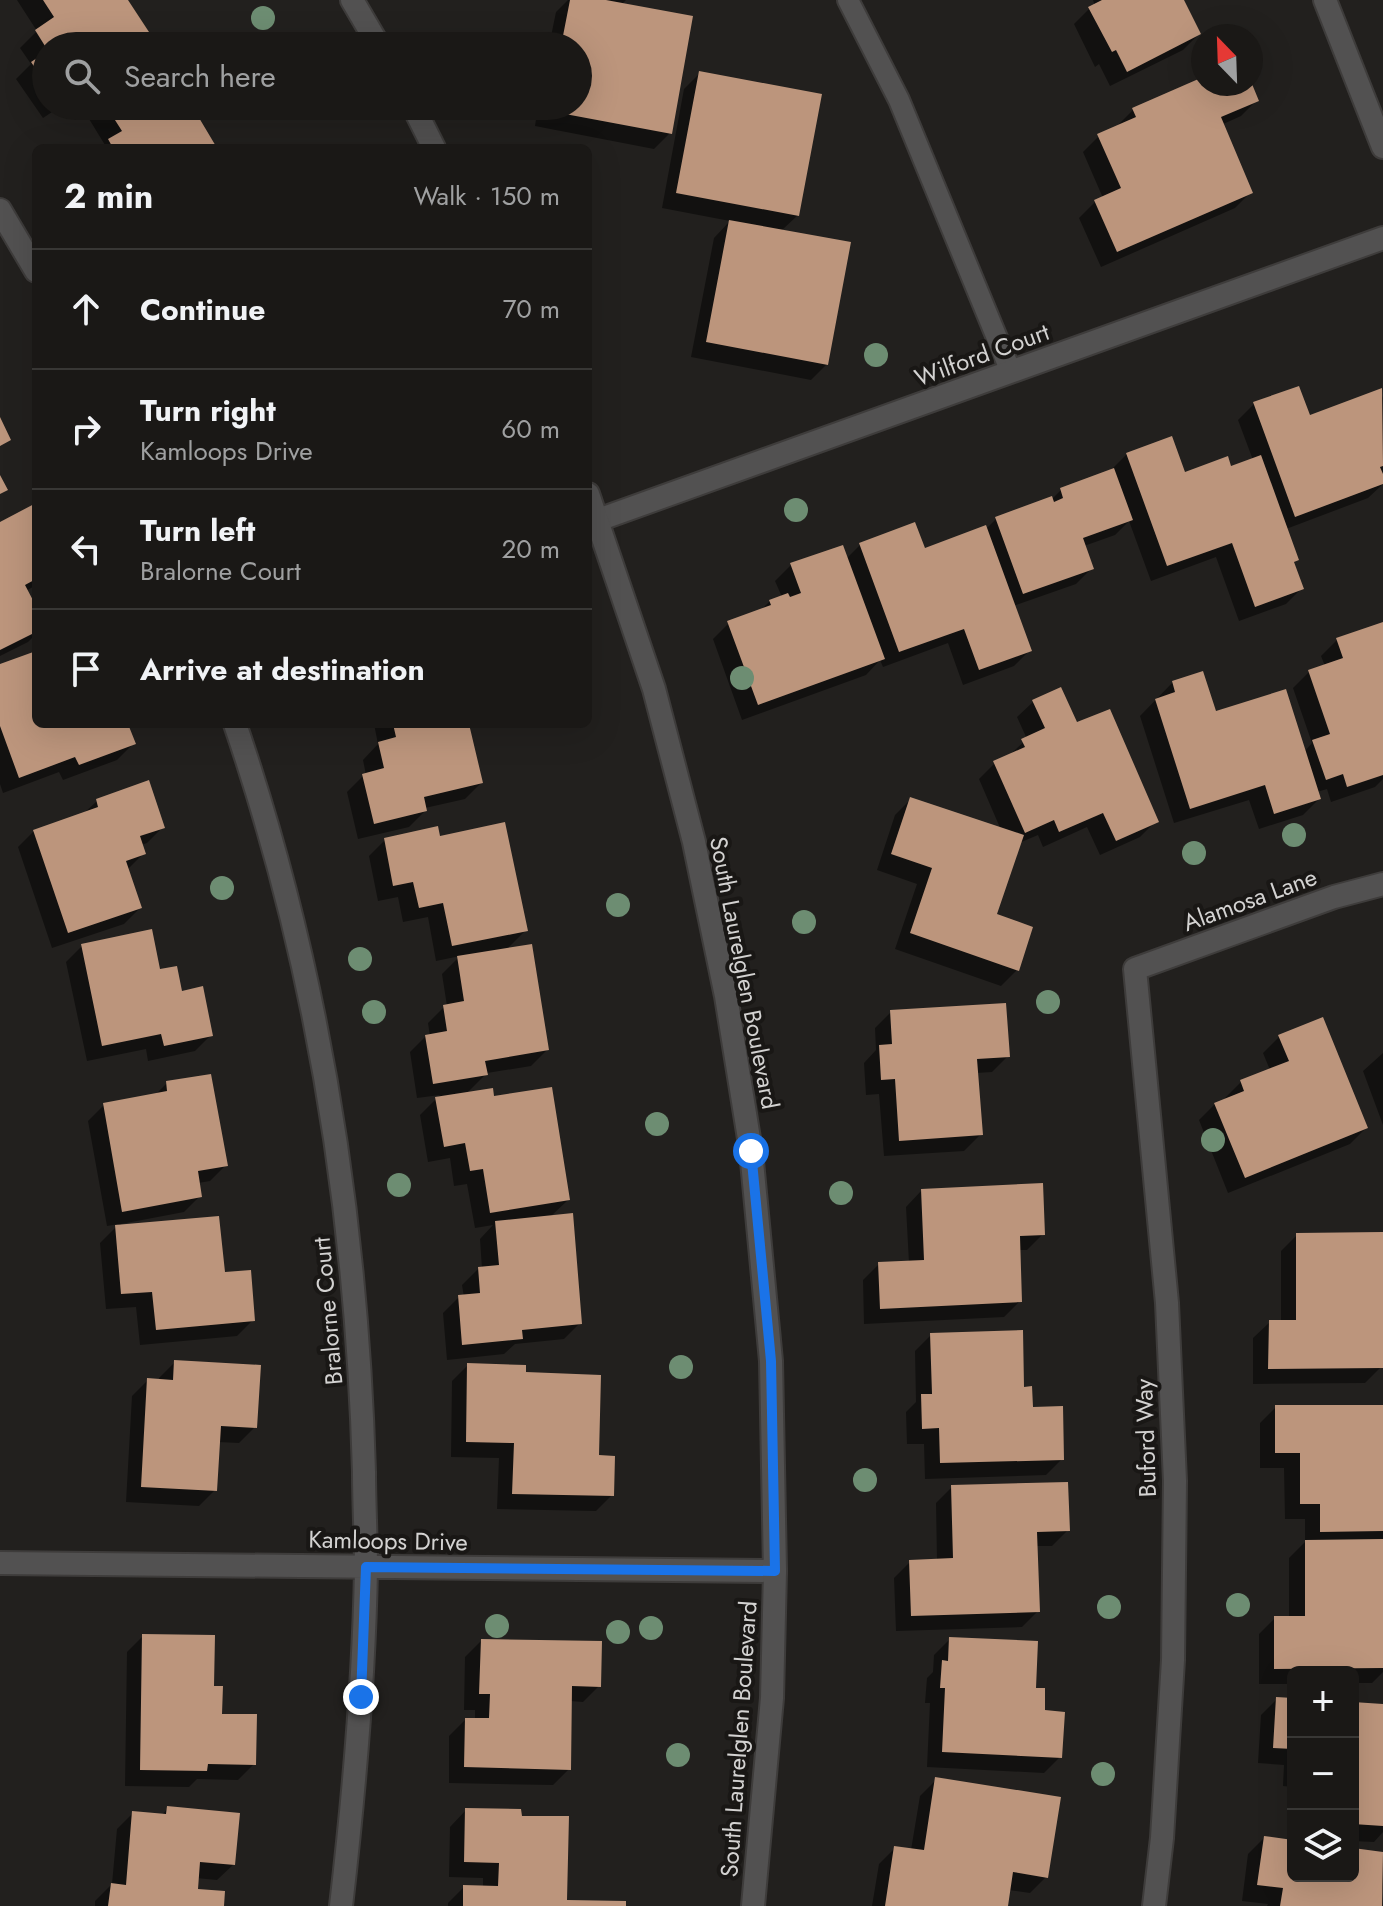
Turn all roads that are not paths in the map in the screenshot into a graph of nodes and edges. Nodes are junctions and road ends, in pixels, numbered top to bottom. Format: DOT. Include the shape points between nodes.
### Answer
graph roads {
  1 [pos="352,0"];
  2 [pos="848,0"];
  3 [pos="1325,0"];
  4 [pos="371,32"];
  5 [pos="420,120"];
  6 [pos="432,144"];
  7 [pos="1383,147"];
  8 [pos="0,210"];
  9 [pos="1383,238"];
  10 [pos="32,264"];
  11 [pos="1011,372"];
  12 [pos="592,504"];
  13 [pos="598,520"];
  14 [pos="236,728"];
  15 [pos="1383,884"];
  16 [pos="1135,969"];
  17 [pos="0,1563"];
  18 [pos="366,1567"];
  19 [pos="775,1571"];
  20 [pos="341,1906"];
  21 [pos="753,1906"];
  22 [pos="1154,1906"];
  1 -- 4 [label="street"];
  2 -- 11 [label="lane" via="899,100"];
  3 -- 7 [label="street"];
  5 -- 6 [label="street"];
  8 -- 10 [label="street"];
  9 -- 11 [label="street, Wilford Court"];
  11 -- 13 [label="street, Wilford Court"];
  12 -- 13 [label="street, South Laurelglen Boulevard"];
  13 -- 19 [label="street, South Laurelglen Boulevard" via="654,689 694,842 726,996 751,1151 771,1361"];
  14 -- 18 [label="street, Bralorne Court" via="309,995 345,1204 361,1385"];
  15 -- 16 [label="street, Alamosa Lane"];
  16 -- 22 [label="street, Buford Way" via="1167,1303 1175,1481 1173,1660"];
  17 -- 18 [label="street, Kamloops Drive"];
  18 -- 19 [label="street, Kamloops Drive"];
  18 -- 20 [label="street, Bralorne Court" via="361,1697"];
  19 -- 21 [label="street, South Laurelglen Boulevard" via="772,1698"];
}
